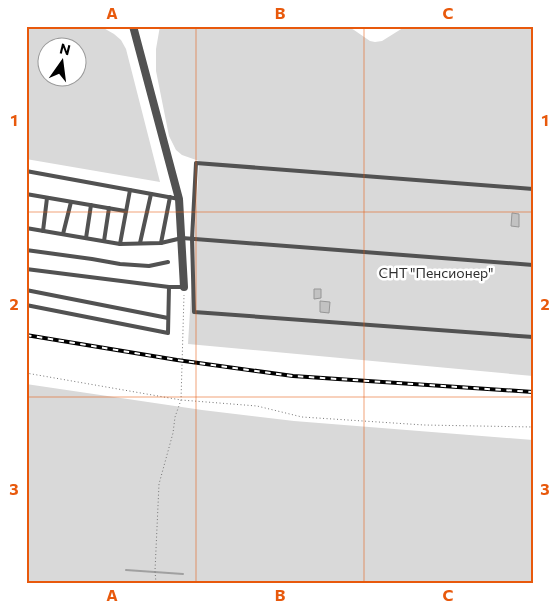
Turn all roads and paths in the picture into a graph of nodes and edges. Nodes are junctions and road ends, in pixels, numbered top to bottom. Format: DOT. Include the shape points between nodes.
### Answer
graph roads {
  1 [pos="133,26"];
  2 [pos="26,171"];
  3 [pos="533,189"];
  4 [pos="130,190"];
  5 [pos="26,194"];
  6 [pos="151,194"];
  7 [pos="170,197"];
  8 [pos="47,198"];
  9 [pos="179,199"];
  10 [pos="71,202"];
  11 [pos="91,205"];
  12 [pos="109,208"];
  13 [pos="126,211"];
  14 [pos="26,228"];
  15 [pos="43,231"];
  16 [pos="63,234"];
  17 [pos="86,238"];
  18 [pos="182,238"];
  19 [pos="192,239"];
  20 [pos="104,241"];
  21 [pos="140,243"];
  22 [pos="161,243"];
  23 [pos="120,244"];
  24 [pos="26,250"];
  25 [pos="168,262"];
  26 [pos="533,264"];
  27 [pos="26,269"];
  28 [pos="169,287"];
  29 [pos="184,287"];
  30 [pos="26,290"];
  31 [pos="26,305"];
  32 [pos="168,318"];
  33 [pos="533,337"];
  34 [pos="26,373"];
  35 [pos="181,400"];
  36 [pos="533,428"];
  37 [pos="156,583"];
  1 -- 9 [label="street"];
  2 -- 4 [label="lane"];
  3 -- 19 [label="lane" via="196,163"];
  4 -- 6 [label="lane"];
  4 -- 13 [label="lane"];
  5 -- 8 [label="lane"];
  6 -- 7 [label="lane"];
  6 -- 21 [label="lane"];
  7 -- 9 [label="lane"];
  7 -- 22 [label="lane"];
  8 -- 10 [label="lane"];
  8 -- 15 [label="lane"];
  9 -- 18 [label="street"];
  10 -- 11 [label="lane"];
  10 -- 16 [label="lane"];
  11 -- 12 [label="lane"];
  11 -- 17 [label="lane"];
  12 -- 13 [label="lane"];
  12 -- 20 [label="lane"];
  13 -- 23 [label="lane"];
  14 -- 15 [label="lane"];
  15 -- 16 [label="lane"];
  16 -- 17 [label="lane"];
  17 -- 20 [label="lane"];
  18 -- 19 [label="lane"];
  18 -- 22 [label="lane"];
  18 -- 29 [label="street"];
  19 -- 26 [label="lane"];
  19 -- 33 [label="lane" via="194,312"];
  20 -- 23 [label="lane"];
  21 -- 22 [label="lane"];
  21 -- 23 [label="lane"];
  24 -- 25 [label="lane" via="120,264 149,266"];
  27 -- 28 [label="lane"];
  28 -- 29 [label="lane"];
  28 -- 32 [label="lane"];
  29 -- 35 [label="path"];
  30 -- 32 [label="lane"];
  31 -- 32 [label="lane" via="168,333"];
  34 -- 35 [label="path"];
  35 -- 36 [label="path" via="257,406 302,417"];
  35 -- 37 [label="path" via="159,484"];
}
